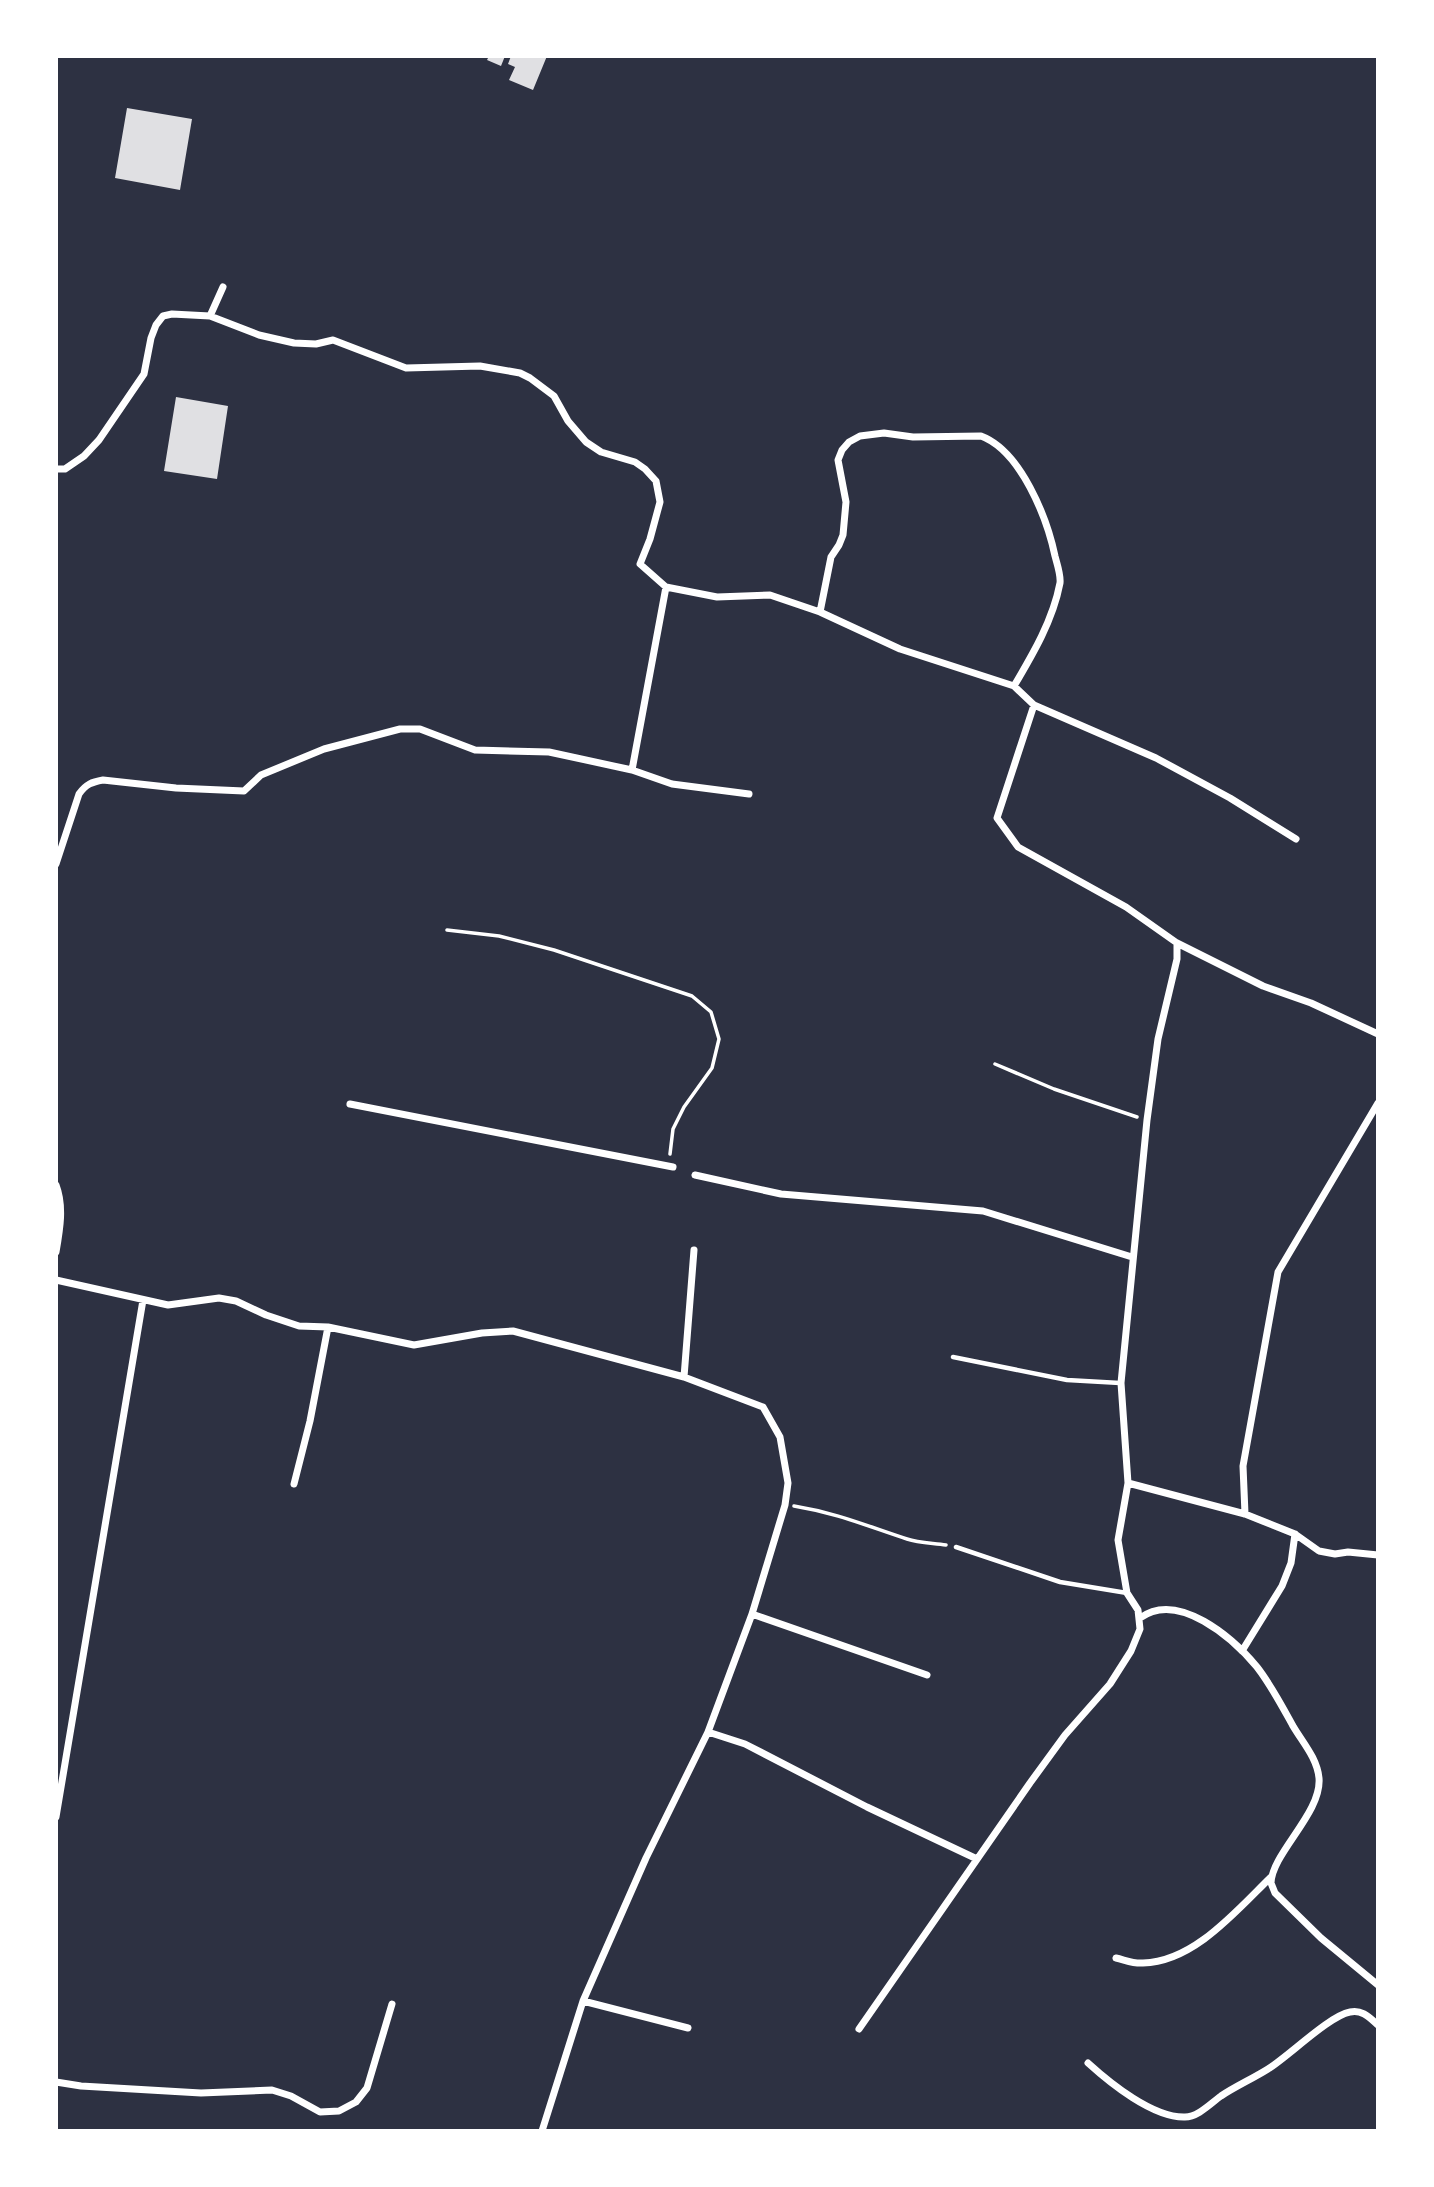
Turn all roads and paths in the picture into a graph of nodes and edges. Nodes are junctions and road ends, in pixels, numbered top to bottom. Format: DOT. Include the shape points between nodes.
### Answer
graph roads {
  1 [pos="223,287"];
  2 [pos="210,316"];
  3 [pos="56,469"];
  4 [pos="666,587"];
  5 [pos="820,612"];
  6 [pos="1014,686"];
  7 [pos="1034,705"];
  8 [pos="632,769"];
  9 [pos="749,794"];
  10 [pos="1296,839"];
  11 [pos="56,864"];
  12 [pos="447,930"];
  13 [pos="1177,943"];
  14 [pos="1378,1034"];
  15 [pos="995,1063"];
  16 [pos="1378,1102"];
  17 [pos="351,1104"];
  18 [pos="1147,1120"];
  19 [pos="673,1167"];
  20 [pos="695,1175"];
  21 [pos="56,1185"];
  22 [pos="694,1250"];
  23 [pos="56,1252"];
  24 [pos="1132,1257"];
  25 [pos="56,1280"];
  26 [pos="143,1300"];
  27 [pos="328,1327"];
  28 [pos="953,1357"];
  29 [pos="684,1377"];
  30 [pos="1121,1383"];
  31 [pos="1128,1483"];
  32 [pos="294,1484"];
  33 [pos="785,1505"];
  34 [pos="1245,1514"];
  35 [pos="1296,1534"];
  36 [pos="956,1547"];
  37 [pos="1378,1555"];
  38 [pos="1127,1593"];
  39 [pos="752,1614"];
  40 [pos="1140,1618"];
  41 [pos="1242,1651"];
  42 [pos="927,1675"];
  43 [pos="708,1732"];
  44 [pos="56,1817"];
  45 [pos="977,1858"];
  46 [pos="1271,1877"];
  47 [pos="1116,1958"];
  48 [pos="1378,1985"];
  49 [pos="583,2001"];
  50 [pos="392,2004"];
  51 [pos="1378,2025"];
  52 [pos="688,2028"];
  53 [pos="859,2029"];
  54 [pos="1088,2063"];
  55 [pos="56,2082"];
  56 [pos="542,2131"];
  1 -- 2 [label="street"];
  2 -- 3 [label="street" via="163,316 151,338 144,374 99,440 84,456"];
  2 -- 4 [label="street" via="294,343 333,340 406,368 480,366 530,378 554,396 586,442 601,452 635,462 656,481 660,502 640,564"];
  4 -- 5 [label="street" via="717,597 770,595"];
  4 -- 8 [label="street"];
  5 -- 6 [label="street" via="900,649"];
  5 -- 6 [label="street" via="831,557 843,535 846,502 838,460 849,442 884,433 981,436 1011,460 1029,486 1051,537 1060,580 1039,646"];
  6 -- 7 [label="street"];
  7 -- 10 [label="street" via="1156,758"];
  7 -- 13 [label="street" via="997,818 1018,847 1126,906"];
  8 -- 9 [label="street" via="672,784"];
  8 -- 11 [label="street" via="549,752 475,750 420,729 400,729 324,749 261,775 244,791 103,780 91,783 79,794"];
  12 -- 19 [label="path" via="499,936 554,950 692,996 711,1012 719,1039 712,1068 673,1129 669,1150"];
  13 -- 14 [label="street" via="1263,986"];
  13 -- 18 [label="street"];
  15 -- 18 [label="path" via="1054,1089"];
  16 -- 34 [label="street" via="1279,1272 1243,1466"];
  17 -- 19 [label="street"];
  18 -- 24 [label="street"];
  20 -- 24 [label="street" via="781,1194 983,1211"];
  21 -- 23 [label="street" via="61,1223"];
  22 -- 29 [label="street"];
  24 -- 30 [label="street"];
  25 -- 26 [label="street"];
  26 -- 27 [label="street" via="168,1305 219,1298 299,1326"];
  26 -- 44 [label="street"];
  27 -- 29 [label="street" via="414,1345 513,1331"];
  27 -- 32 [label="street"];
  28 -- 30 [label="lane" via="1067,1380"];
  29 -- 33 [label="street" via="762,1407 780,1437 788,1483"];
  30 -- 31 [label="street"];
  31 -- 34 [label="street"];
  31 -- 38 [label="street" via="1118,1540"];
  33 -- 36 [label="path" via="825,1511 909,1540"];
  33 -- 39 [label="street"];
  34 -- 35 [label="street"];
  35 -- 37 [label="street" via="1320,1551"];
  35 -- 41 [label="street" via="1282,1586"];
  36 -- 38 [label="lane" via="1060,1582"];
  38 -- 40 [label="street"];
  39 -- 42 [label="street"];
  39 -- 43 [label="street"];
  40 -- 41 [label="street" via="1155,1609 1185,1613 1201,1619"];
  40 -- 45 [label="street" via="1131,1651 1110,1684 1065,1735"];
  41 -- 46 [label="street" via="1268,1682 1309,1750 1320,1781 1316,1798"];
  43 -- 45 [label="street" via="745,1744"];
  43 -- 49 [label="street"];
  45 -- 53 [label="street"];
  46 -- 47 [label="street" via="1204,1940 1165,1959 1141,1964"];
  46 -- 48 [label="street" via="1275,1893"];
  49 -- 52 [label="street"];
  49 -- 56 [label="street"];
  50 -- 55 [label="street" via="368,2088 356,2102 339,2111 320,2112 272,2090 201,2092"];
  51 -- 54 [label="street" via="1361,2012 1341,2015 1268,2069 1199,2112 1183,2117 1131,2096"];
}
